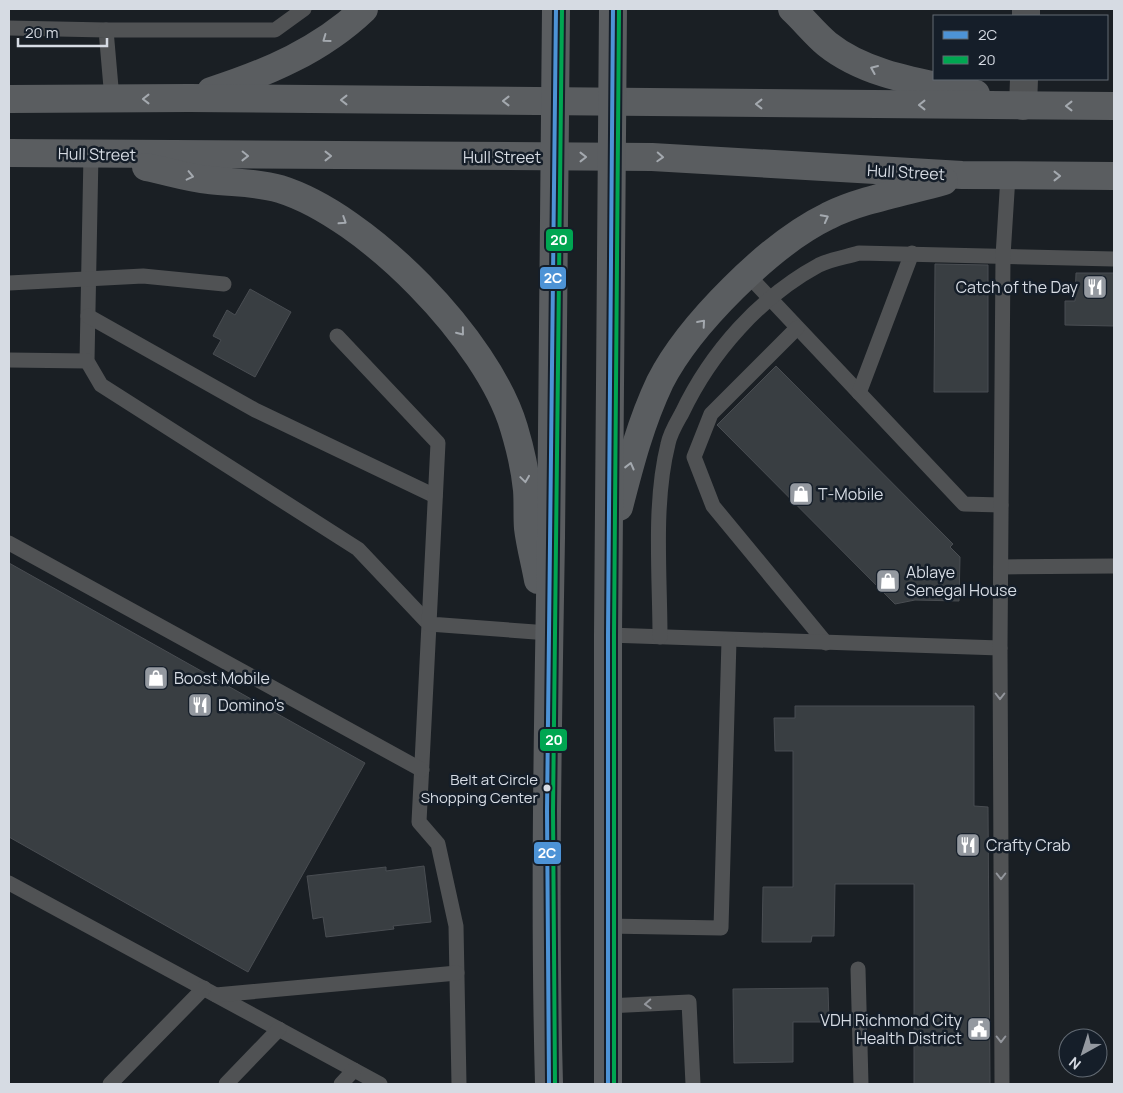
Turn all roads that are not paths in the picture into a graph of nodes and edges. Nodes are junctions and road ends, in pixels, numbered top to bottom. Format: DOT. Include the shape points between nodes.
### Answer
graph roads {
  1 [pos="304,9"];
  2 [pos="364,9"];
  3 [pos="556,9"];
  4 [pos="613,9"];
  5 [pos="792,9"];
  6 [pos="9,28"];
  7 [pos="106,30"];
  8 [pos="1024,80"];
  9 [pos="189,98"];
  10 [pos="9,99"];
  11 [pos="112,99"];
  12 [pos="555,101"];
  13 [pos="611,103"];
  14 [pos="1023,106"];
  15 [pos="1114,106"];
  16 [pos="9,116"];
  17 [pos="9,154"];
  18 [pos="91,154"];
  19 [pos="555,157"];
  20 [pos="612,157"];
  21 [pos="962,176"];
  22 [pos="1008,176"];
  23 [pos="1114,176"];
  24 [pos="912,253"];
  25 [pos="1003,256"];
  26 [pos="1114,259"];
  27 [pos="748,275"];
  28 [pos="89,278"];
  29 [pos="9,283"];
  30 [pos="224,284"];
  31 [pos="770,299"];
  32 [pos="88,316"];
  33 [pos="797,328"];
  34 [pos="337,336"];
  35 [pos="9,355"];
  36 [pos="9,360"];
  37 [pos="87,360"];
  38 [pos="859,393"];
  39 [pos="435,496"];
  40 [pos="1001,505"];
  41 [pos="9,543"];
  42 [pos="609,548"];
  43 [pos="1114,566"];
  44 [pos="1001,567"];
  45 [pos="430,624"];
  46 [pos="549,632"];
  47 [pos="608,635"];
  48 [pos="660,637"];
  49 [pos="729,640"];
  50 [pos="826,642"];
  51 [pos="1000,648"];
  52 [pos="422,770"];
  53 [pos="9,883"];
  54 [pos="607,926"];
  55 [pos="858,969"];
  56 [pos="457,973"];
  57 [pos="210,992"];
  58 [pos="607,1006"];
  59 [pos="279,1029"];
  60 [pos="354,1070"];
  61 [pos="110,1084"];
  62 [pos="226,1084"];
  63 [pos="341,1084"];
  64 [pos="380,1084"];
  65 [pos="459,1084"];
  66 [pos="549,1084"];
  67 [pos="608,1084"];
  68 [pos="693,1084"];
  69 [pos="861,1084"];
  70 [pos="1002,1084"];
  1 -- 7 [label="lane" via="275,30"];
  2 -- 9 [label="main road, one-way" via="316,46 286,63"];
  3 -- 12 [label="main road"];
  4 -- 13 [label="main road"];
  14 -- 5 [label="main road, one-way" via="889,75 869,67 828,45"];
  6 -- 7 [label="lane"];
  7 -- 11 [label="lane"];
  8 -- 14 [label="street"];
  9 -- 11 [label="main road, one-way"];
  12 -- 9 [label="main road, one-way"];
  10 -- 11 [label="main road"];
  11 -- 16 [label="main road"];
  12 -- 13 [label="main road"];
  12 -- 19 [label="main road"];
  14 -- 13 [label="main road, one-way"];
  13 -- 20 [label="main road"];
  15 -- 14 [label="main road, one-way"];
  17 -- 18 [label="main road, Hull Street"];
  18 -- 19 [label="main road, Hull Street, one-way"];
  18 -- 28 [label="lane"];
  18 -- 46 [label="main road, one-way" via="207,180 261,185 304,198 355,229 417,284 474,348 504,398 525,476 528,529"];
  19 -- 20 [label="main road, Hull Street, one-way"];
  19 -- 46 [label="main road"];
  20 -- 21 [label="main road, Hull Street, one-way"];
  20 -- 42 [label="main road"];
  21 -- 22 [label="main road, Hull Street"];
  27 -- 21 [label="main road, one-way" via="785,242 826,216"];
  22 -- 23 [label="main road, Hull Street, one-way"];
  22 -- 25 [label="lane"];
  24 -- 25 [label="lane"];
  24 -- 31 [label="lane" via="859,253 821,264"];
  24 -- 38 [label="lane"];
  25 -- 26 [label="lane"];
  25 -- 40 [label="lane"];
  27 -- 31 [label="lane"];
  42 -- 27 [label="main road, one-way" via="637,437 660,383 697,329"];
  28 -- 29 [label="lane"];
  28 -- 30 [label="lane" via="143,276"];
  28 -- 32 [label="lane"];
  31 -- 33 [label="lane"];
  31 -- 48 [label="lane" via="722,347 695,385 668,442 660,500"];
  32 -- 37 [label="lane"];
  32 -- 39 [label="lane" via="255,410"];
  33 -- 38 [label="lane"];
  33 -- 50 [label="lane" via="710,414 694,457 713,506"];
  34 -- 39 [label="lane" via="438,443"];
  35 -- 36 [label="lane"];
  36 -- 37 [label="lane"];
  37 -- 45 [label="lane" via="101,385 358,549"];
  38 -- 40 [label="lane" via="964,504"];
  39 -- 45 [label="lane"];
  40 -- 44 [label="lane"];
  41 -- 52 [label="lane"];
  42 -- 47 [label="main road"];
  43 -- 44 [label="lane"];
  44 -- 51 [label="lane"];
  45 -- 46 [label="lane"];
  45 -- 52 [label="lane"];
  46 -- 66 [label="main road" via="546,979"];
  47 -- 48 [label="lane"];
  47 -- 54 [label="main road"];
  48 -- 49 [label="lane"];
  49 -- 50 [label="lane"];
  49 -- 54 [label="lane" via="721,928"];
  50 -- 51 [label="lane"];
  51 -- 70 [label="lane, one-way"];
  52 -- 56 [label="lane" via="419,822 438,844 456,926"];
  53 -- 57 [label="lane"];
  54 -- 58 [label="main road"];
  55 -- 69 [label="lane"];
  56 -- 57 [label="lane"];
  56 -- 65 [label="lane"];
  57 -- 59 [label="lane"];
  57 -- 61 [label="lane"];
  58 -- 67 [label="main road"];
  68 -- 58 [label="lane, one-way" via="689,1002"];
  59 -- 60 [label="lane"];
  59 -- 62 [label="lane"];
  60 -- 63 [label="lane"];
  60 -- 64 [label="lane"];
}
